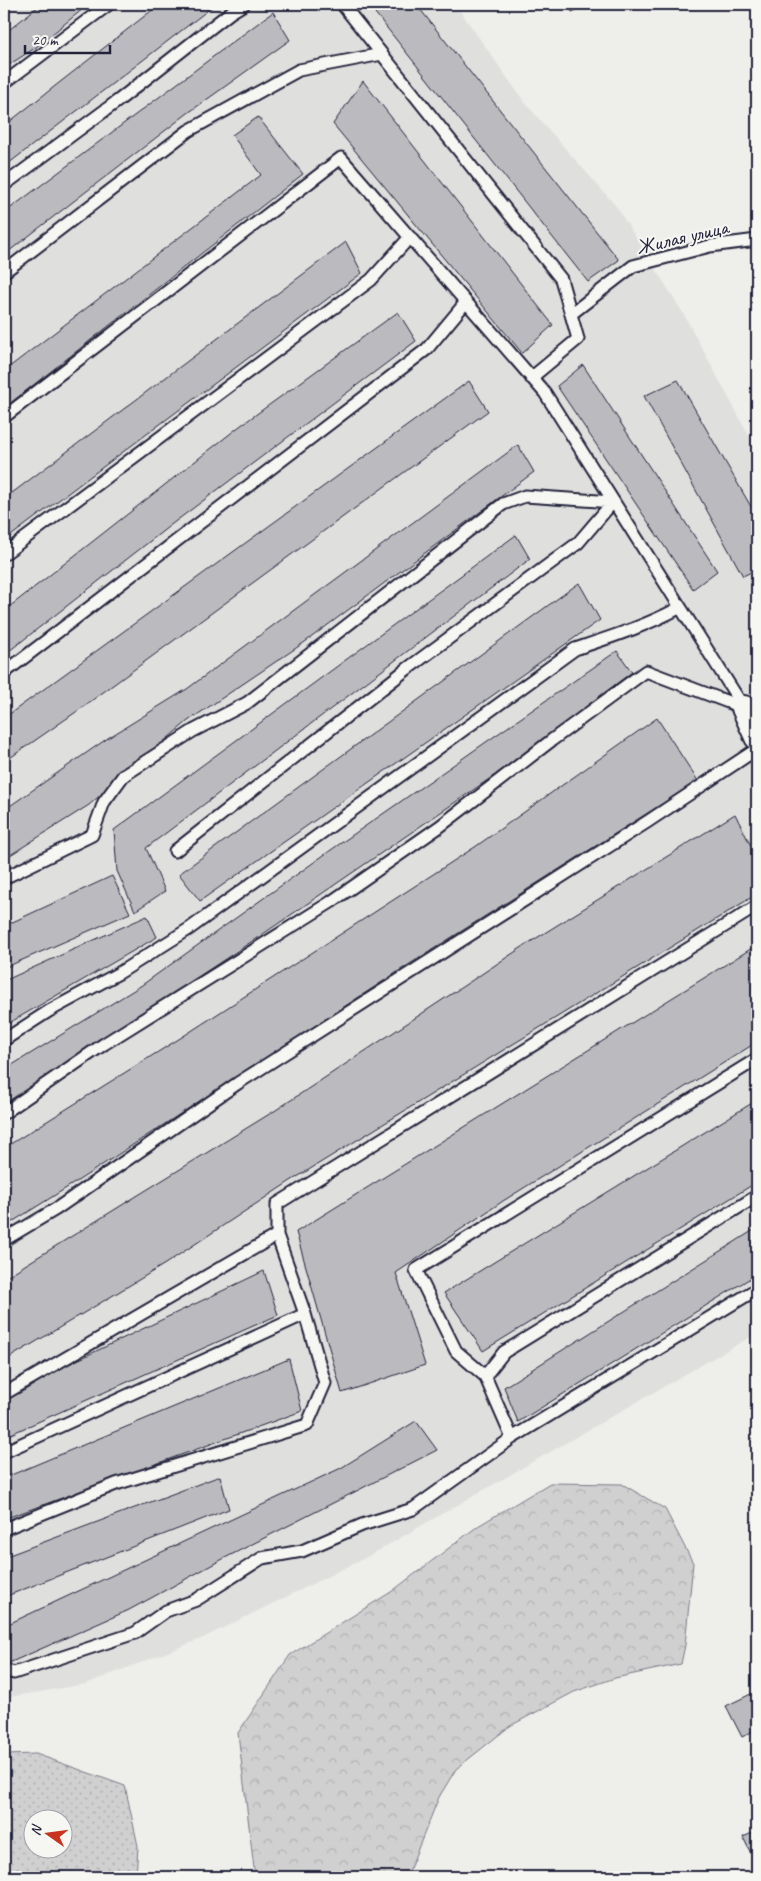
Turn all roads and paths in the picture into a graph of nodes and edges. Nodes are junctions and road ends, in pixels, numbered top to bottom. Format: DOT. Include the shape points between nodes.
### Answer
graph roads {
  1 [pos="109,4"];
  2 [pos="244,4"];
  3 [pos="342,4"];
  4 [pos="382,54"];
  5 [pos="4,83"];
  6 [pos="4,185"];
  7 [pos="410,238"];
  8 [pos="757,240"];
  9 [pos="4,272"];
  10 [pos="466,302"];
  11 [pos="571,314"];
  12 [pos="531,378"];
  13 [pos="4,417"];
  14 [pos="613,502"];
  15 [pos="4,554"];
  16 [pos="679,608"];
  17 [pos="4,673"];
  18 [pos="744,708"];
  19 [pos="757,737"];
  20 [pos="757,749"];
  21 [pos="175,851"];
  22 [pos="4,878"];
  23 [pos="757,906"];
  24 [pos="4,1040"];
  25 [pos="757,1058"];
  26 [pos="4,1113"];
  27 [pos="757,1196"];
  28 [pos="277,1235"];
  29 [pos="4,1240"];
  30 [pos="757,1289"];
  31 [pos="305,1314"];
  32 [pos="485,1376"];
  33 [pos="4,1394"];
  34 [pos="512,1438"];
  35 [pos="4,1452"];
  36 [pos="4,1529"];
  37 [pos="4,1670"];
  1 -- 5 [label="lane"];
  2 -- 6 [label="lane"];
  3 -- 4 [label="lane"];
  4 -- 9 [label="lane" via="299,70 188,131"];
  4 -- 11 [label="lane" via="561,279"];
  7 -- 10 [label="lane"];
  7 -- 13 [label="lane" via="341,158"];
  7 -- 15 [label="lane" via="371,280"];
  8 -- 11 [label="lane, Жилая улица" via="710,246 633,266"];
  10 -- 12 [label="lane"];
  10 -- 17 [label="lane" via="427,349"];
  11 -- 12 [label="lane" via="578,338"];
  12 -- 14 [label="lane" via="544,393"];
  14 -- 16 [label="lane"];
  14 -- 21 [label="lane" via="578,543 407,669"];
  14 -- 22 [label="lane" via="525,496 503,504 247,703 192,731 123,776 104,802 92,835"];
  16 -- 18 [label="lane"];
  16 -- 24 [label="lane" via="663,617 575,649 189,929"];
  18 -- 19 [label="street"];
  18 -- 26 [label="lane" via="646,671 439,827 331,902 104,1044"];
  20 -- 29 [label="lane" via="246,1078 56,1209"];
  23 -- 28 [label="lane" via="277,1204"];
  25 -- 32 [label="lane" via="416,1270 456,1351"];
  27 -- 32 [label="lane" via="504,1352"];
  28 -- 31 [label="lane"];
  28 -- 33 [label="lane"];
  30 -- 34 [label="lane"];
  31 -- 35 [label="lane"];
  31 -- 36 [label="lane" via="325,1383 307,1426 116,1484"];
  32 -- 34 [label="lane"];
  34 -- 37 [label="lane" via="413,1509 362,1525 302,1551 262,1558 196,1600 166,1611 135,1633 14,1673"];
}
